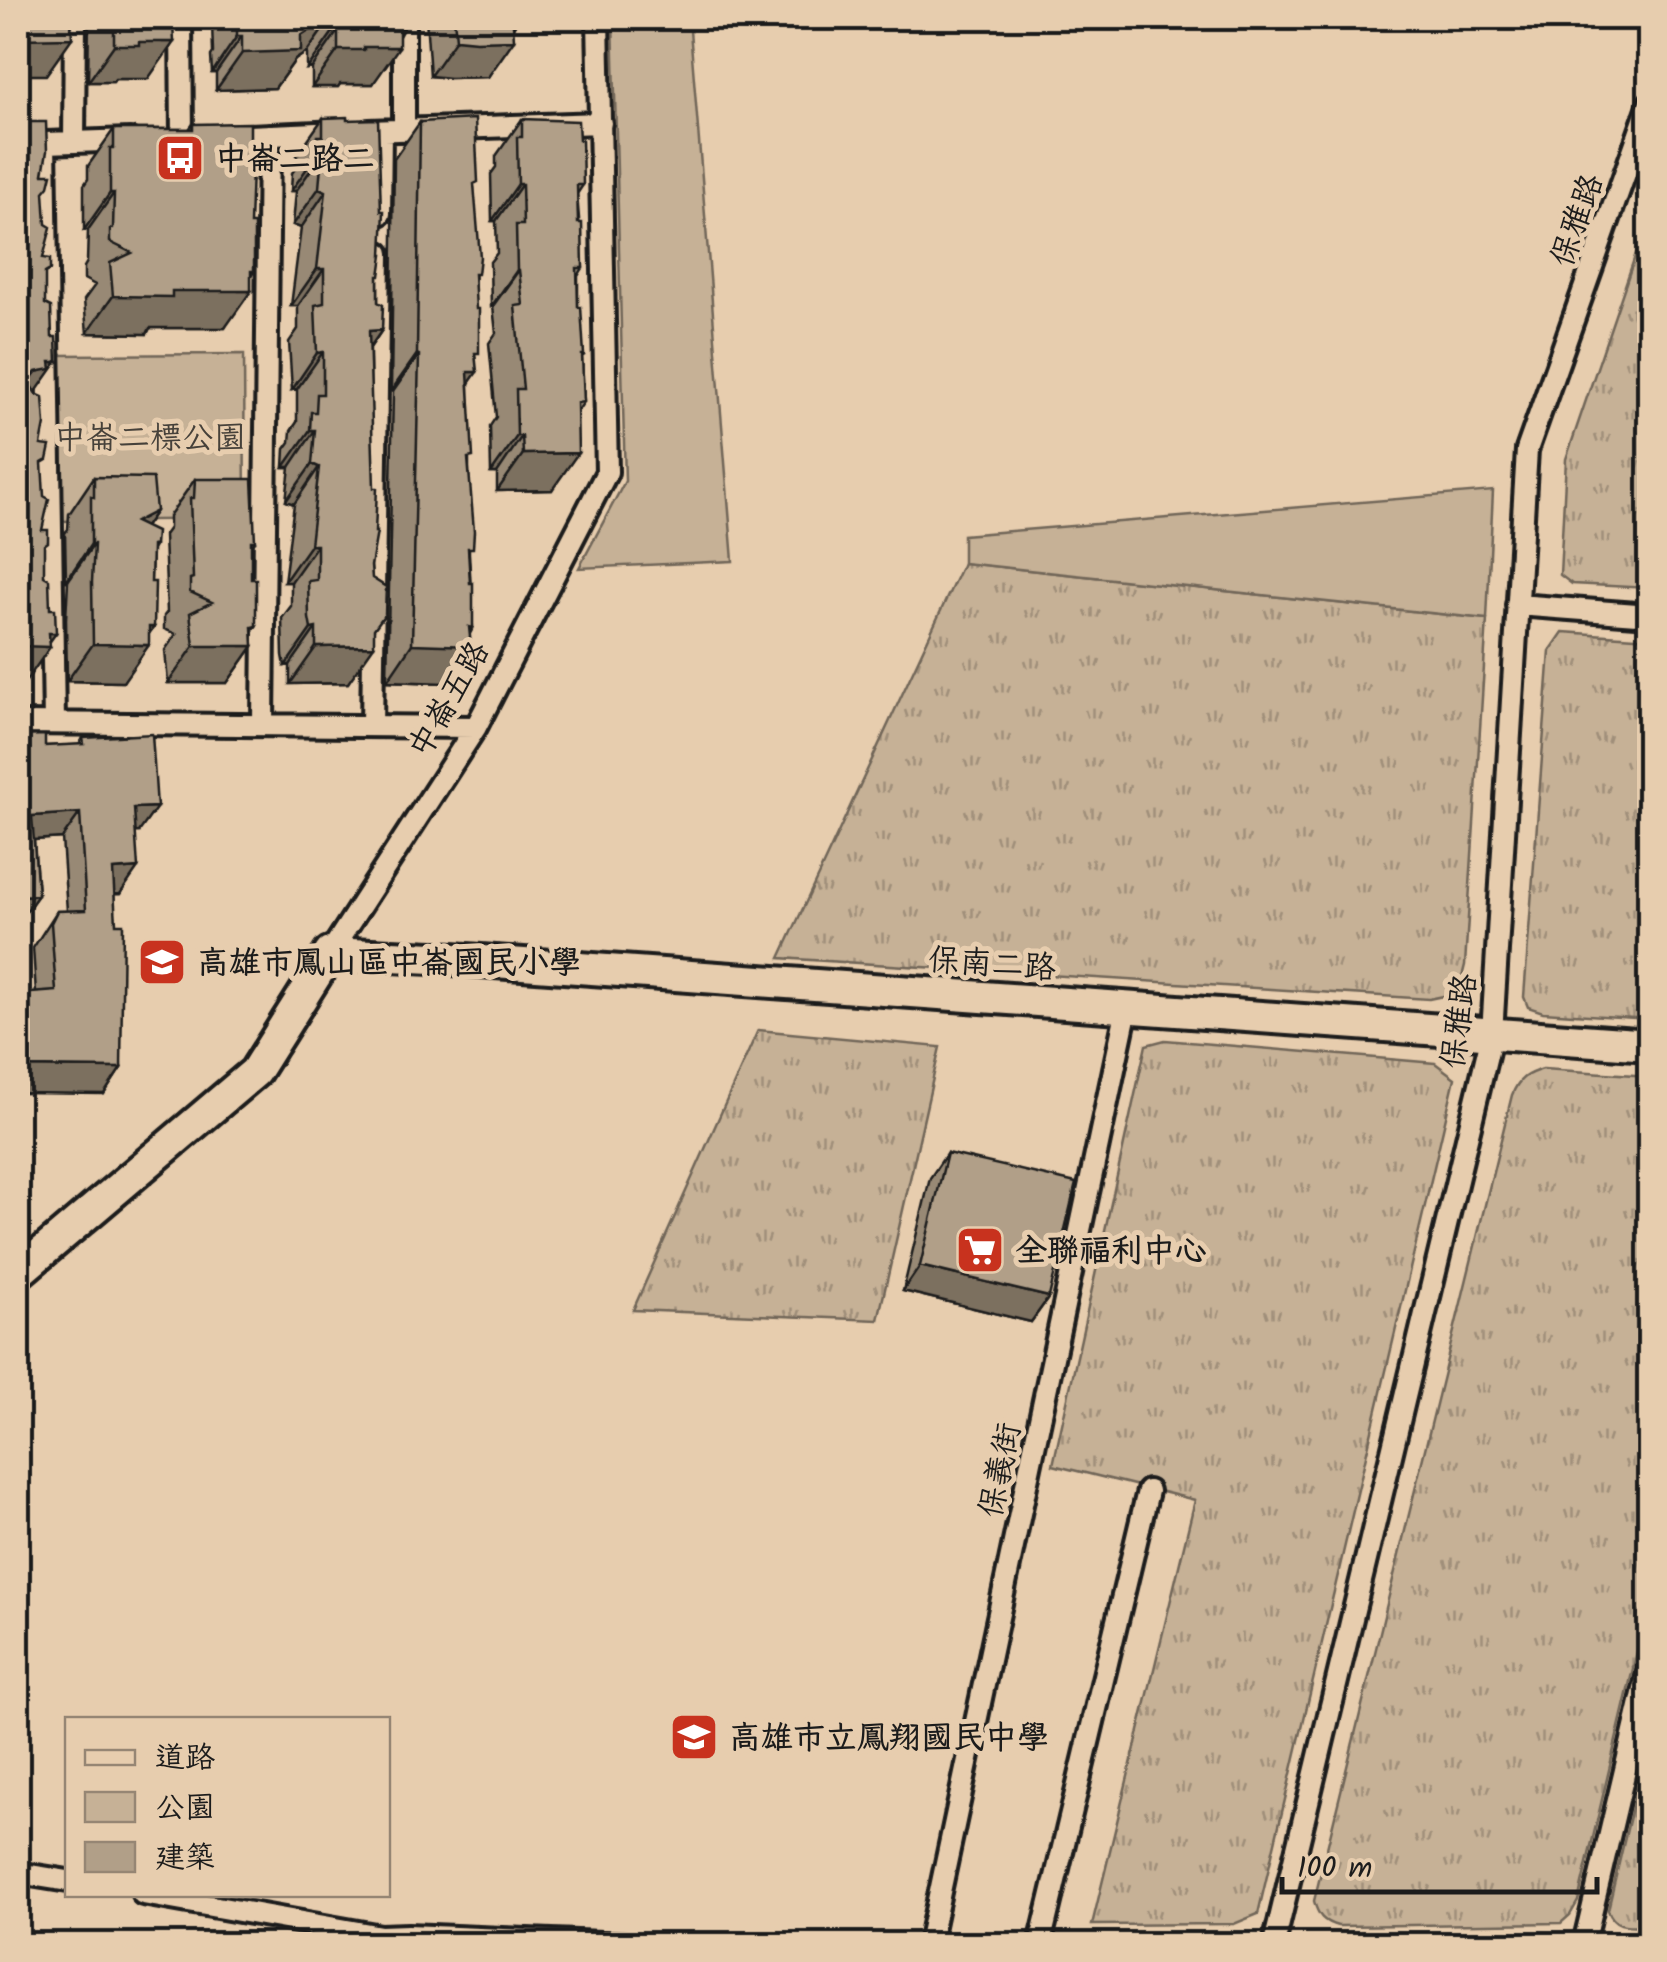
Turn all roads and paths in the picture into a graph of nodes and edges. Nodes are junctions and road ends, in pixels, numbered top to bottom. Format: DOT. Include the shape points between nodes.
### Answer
graph roads {
  1 [pos="76,18"];
  2 [pos="181,18"];
  3 [pos="404,18"];
  4 [pos="598,18"];
  5 [pos="1650,103"];
  6 [pos="601,123"];
  7 [pos="404,130"];
  8 [pos="381,131"];
  9 [pos="269,135"];
  10 [pos="164,139"];
  11 [pos="74,142"];
  12 [pos="45,143"];
  13 [pos="18,144"];
  14 [pos="1517,605"];
  15 [pos="1650,615"];
  16 [pos="18,723"];
  17 [pos="54,723"];
  18 [pos="263,725"];
  19 [pos="372,726"];
  20 [pos="476,727"];
  21 [pos="330,954"];
  22 [pos="1128,1008"];
  23 [pos="1492,1034"];
  24 [pos="1650,1045"];
  25 [pos="18,1273"];
  26 [pos="1148,1491"];
  27 [pos="1650,1664"];
  28 [pos="18,1872"];
  29 [pos="65,1880"];
  30 [pos="158,1897"];
  31 [pos="381,1942"];
  32 [pos="627,1944"];
  33 [pos="929,1944"];
  34 [pos="1040,1944"];
  35 [pos="1274,1944"];
  36 [pos="1584,1944"];
  1 -- 11 [label="street"];
  2 -- 10 [label="street"];
  3 -- 7 [label="street"];
  4 -- 6 [label="street, 中崙五路"];
  5 -- 14 [label="street, 保雅路" via="1526,450"];
  6 -- 7 [label="street"];
  6 -- 20 [label="street, 中崙五路" via="607,472"];
  7 -- 8 [label="street"];
  8 -- 9 [label="street"];
  8 -- 19 [label="street"];
  9 -- 10 [label="street"];
  9 -- 18 [label="street"];
  10 -- 11 [label="street"];
  11 -- 12 [label="street"];
  12 -- 13 [label="street"];
  12 -- 17 [label="street" via="42,420"];
  14 -- 15 [label="street"];
  14 -- 23 [label="street, 保雅路"];
  16 -- 17 [label="street"];
  17 -- 18 [label="street"];
  18 -- 19 [label="street"];
  19 -- 20 [label="street"];
  20 -- 21 [label="street, 中崙五路"];
  21 -- 22 [label="street, 保南二路"];
  21 -- 25 [label="street, 中崙五路" via="255,1072"];
  22 -- 23 [label="street, 保南二路"];
  22 -- 33 [label="street, 保義街"];
  23 -- 24 [label="street, 保南二路"];
  23 -- 35 [label="street, 保雅路"];
  26 -- 34 [label="street"];
  27 -- 36 [label="street"];
  28 -- 29 [label="street"];
  30 -- 31 [label="street"];
  31 -- 32 [label="street" via="408,1935"];
}
